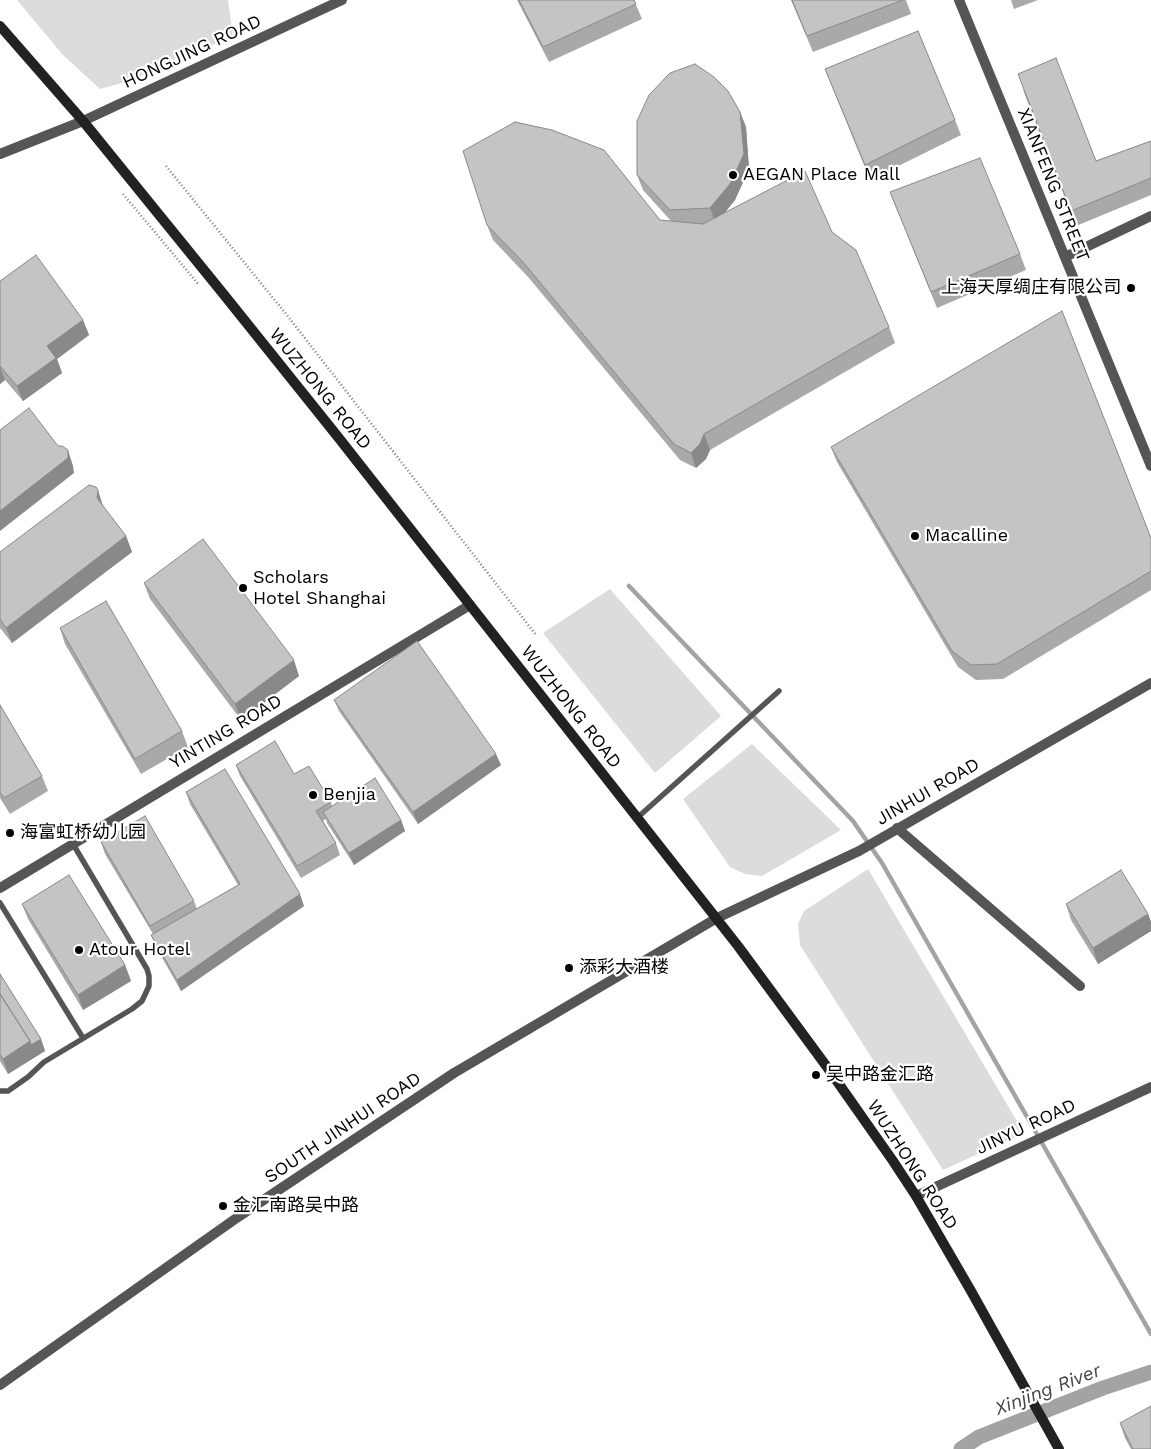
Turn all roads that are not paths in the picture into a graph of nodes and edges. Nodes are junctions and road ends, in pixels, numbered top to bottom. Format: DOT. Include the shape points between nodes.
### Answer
graph roads {
  1 [pos="342,0"];
  2 [pos="959,0"];
  3 [pos="0,26"];
  4 [pos="82,121"];
  5 [pos="0,154"];
  6 [pos="1151,216"];
  7 [pos="1065,257"];
  8 [pos="1151,466"];
  9 [pos="470,605"];
  10 [pos="1151,683"];
  11 [pos="779,690"];
  12 [pos="637,818"];
  13 [pos="897,828"];
  14 [pos="73,844"];
  15 [pos="0,888"];
  16 [pos="0,903"];
  17 [pos="717,918"];
  18 [pos="1080,986"];
  19 [pos="83,1038"];
  20 [pos="1151,1087"];
  21 [pos="0,1091"];
  22 [pos="916,1196"];
  23 [pos="0,1385"];
  24 [pos="1059,1449"];
  1 -- 4 [label="street, HONGJING ROAD"];
  2 -- 7 [label="street, XIANFENG STREET"];
  3 -- 4 [label="main road, WUZHONG ROAD"];
  4 -- 5 [label="street, HONGJING ROAD"];
  4 -- 9 [label="main road, WUZHONG ROAD"];
  6 -- 7 [label="street"];
  7 -- 8 [label="street, XIANFENG STREET"];
  9 -- 12 [label="main road, WUZHONG ROAD"];
  9 -- 14 [label="street, YINTING ROAD"];
  10 -- 13 [label="street, JINHUI ROAD"];
  11 -- 12 [label="lane"];
  12 -- 17 [label="main road, WUZHONG ROAD"];
  13 -- 17 [label="street, JINHUI ROAD" via="859,851"];
  13 -- 18 [label="street"];
  14 -- 15 [label="street, YINTING ROAD"];
  14 -- 19 [label="lane" via="149,976 149,986 142,1000"];
  16 -- 19 [label="lane"];
  17 -- 22 [label="main road, WUZHONG ROAD"];
  17 -- 23 [label="street, SOUTH JINHUI ROAD" via="454,1073 238,1217"];
  19 -- 21 [label="lane" via="44,1062 28,1078"];
  20 -- 22 [label="street, JINYU ROAD"];
  22 -- 24 [label="main road, WUZHONG ROAD"];
}
